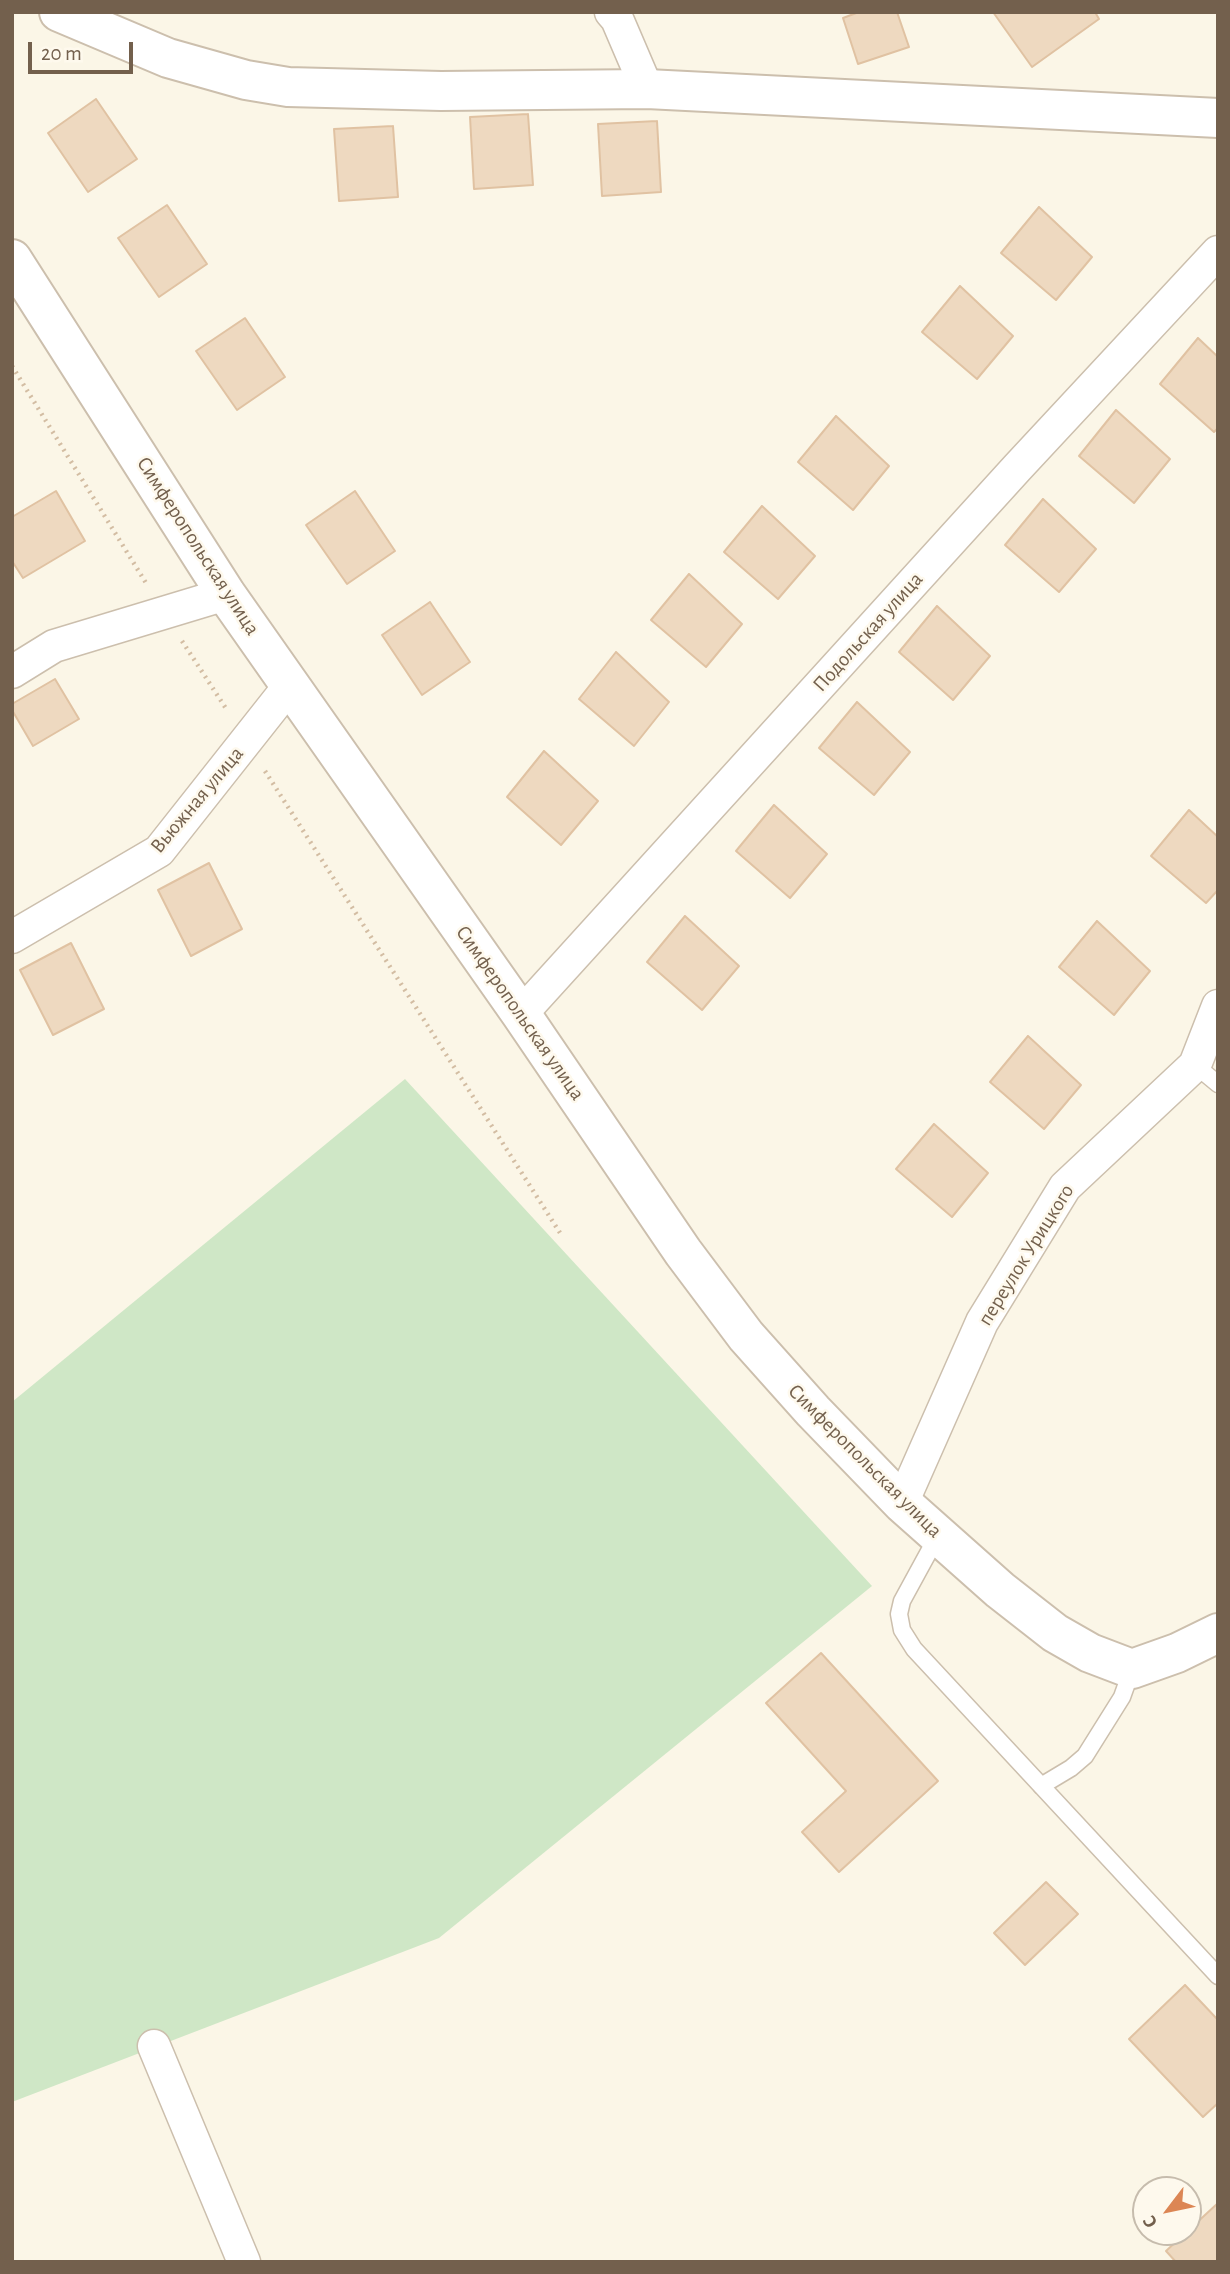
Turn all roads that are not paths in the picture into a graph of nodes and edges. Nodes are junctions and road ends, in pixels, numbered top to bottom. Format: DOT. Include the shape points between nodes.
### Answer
graph roads {
  1 [pos="59,12"];
  2 [pos="611,12"];
  3 [pos="647,89"];
  4 [pos="1218,118"];
  5 [pos="1218,252"];
  6 [pos="12,259"];
  7 [pos="226,594"];
  8 [pos="12,671"];
  9 [pos="291,684"];
  10 [pos="12,937"];
  11 [pos="1218,1006"];
  12 [pos="522,1014"];
  13 [pos="1206,1075"];
  14 [pos="902,1503"];
  15 [pos="938,1535"];
  16 [pos="1218,1633"];
  17 [pos="1132,1669"];
  18 [pos="1041,1786"];
  19 [pos="1218,1976"];
  20 [pos="154,2046"];
  21 [pos="244,2262"];
  1 -- 3 [label="street" via="168,58 288,87"];
  2 -- 3 [label="street"];
  3 -- 4 [label="street"];
  5 -- 12 [label="street, Подольская улица"];
  6 -- 7 [label="street, Симферопольская улица"];
  7 -- 8 [label="street" via="54,646"];
  7 -- 9 [label="street, Симферопольская улица"];
  9 -- 10 [label="street, Вьюжная улица" via="159,851"];
  9 -- 12 [label="street, Симферопольская улица"];
  11 -- 13 [label="street, переулок Урицкого"];
  12 -- 14 [label="street, Симферопольская улица" via="683,1252 746,1336"];
  13 -- 14 [label="street, переулок Урицкого" via="1065,1187 982,1322"];
  14 -- 15 [label="street, Симферопольская улица"];
  15 -- 17 [label="street, Симферопольская улица" via="1055,1633"];
  15 -- 18 [label="lane" via="902,1601 901,1630"];
  16 -- 17 [label="street"];
  17 -- 18 [label="lane" via="1122,1697 1085,1756"];
  18 -- 19 [label="lane"];
  20 -- 21 [label="street"];
}
